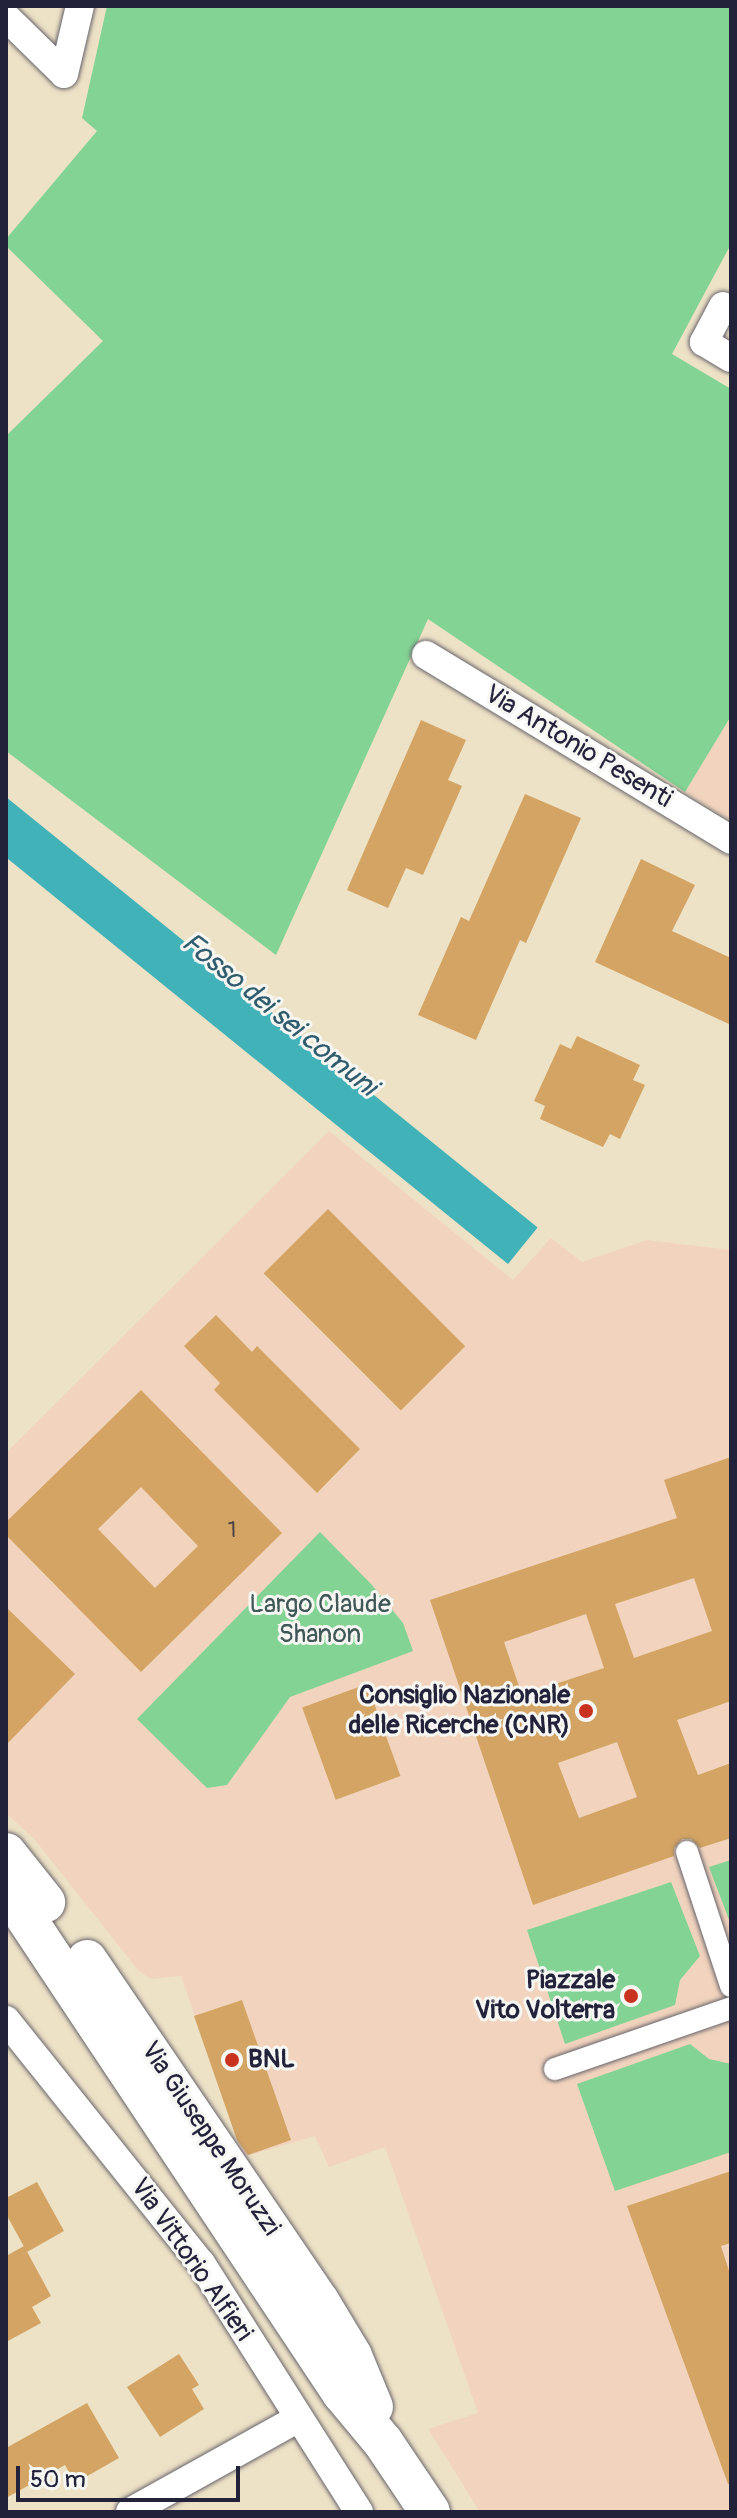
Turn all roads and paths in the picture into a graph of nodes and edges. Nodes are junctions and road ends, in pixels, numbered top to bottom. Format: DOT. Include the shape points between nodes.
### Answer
graph roads {
  1 [pos="80,6"];
  2 [pos="6,17"];
  3 [pos="723,306"];
  4 [pos="731,358"];
  5 [pos="426,655"];
  6 [pos="731,840"];
  7 [pos="687,1852"];
  8 [pos="6,1853"];
  9 [pos="6,1888"];
  10 [pos="731,1986"];
  11 [pos="731,2008"];
  12 [pos="6,2020"];
  13 [pos="555,2069"];
  14 [pos="299,2418"];
  15 [pos="383,2442"];
  16 [pos="130,2512"];
  17 [pos="359,2512"];
  18 [pos="430,2512"];
  1 -- 2 [label="street" via="64,74"];
  3 -- 4 [label="street" via="704,342"];
  5 -- 6 [label="street, Via Antonio Pesenti"];
  7 -- 10 [label="street"];
  8 -- 15 [label="main road, Via Giuseppe Moruzzi" via="122,2010 319,2301 367,2387"];
  9 -- 15 [label="main road, Via Giuseppe Moruzzi" via="342,2393"];
  11 -- 13 [label="street"];
  12 -- 14 [label="street, Via Vittorio Alfieri" via="201,2263"];
  14 -- 16 [label="street"];
  14 -- 17 [label="street, Via Vittorio Alfieri"];
  15 -- 18 [label="main road, Via Giuseppe Moruzzi"];
}
